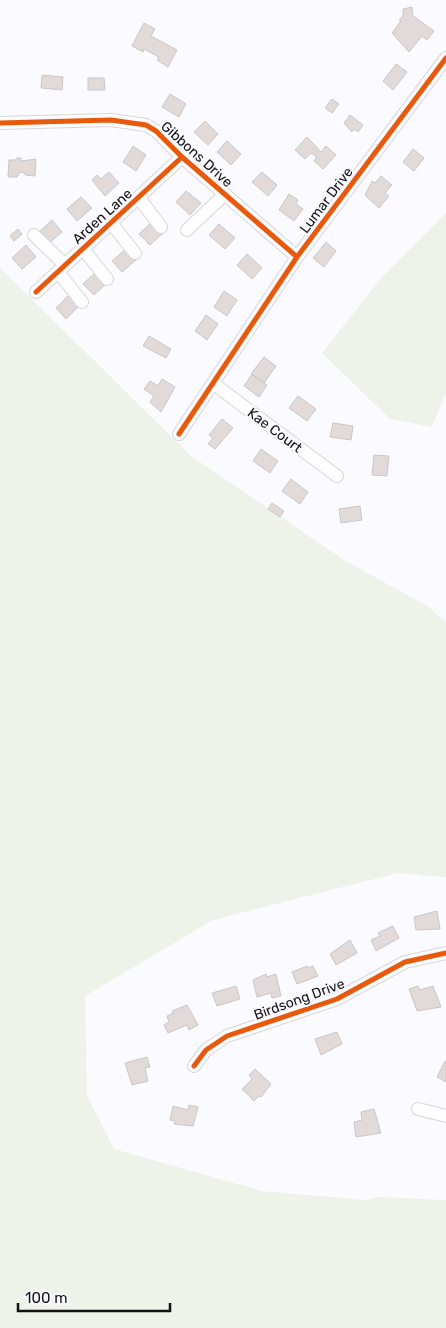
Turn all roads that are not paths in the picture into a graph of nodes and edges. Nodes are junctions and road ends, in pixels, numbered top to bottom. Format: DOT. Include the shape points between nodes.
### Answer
graph roads {
  1 [pos="446,58"];
  2 [pos="0,123"];
  3 [pos="182,157"];
  4 [pos="225,194"];
  5 [pos="139,198"];
  6 [pos="111,224"];
  7 [pos="161,227"];
  8 [pos="187,230"];
  9 [pos="34,235"];
  10 [pos="83,249"];
  11 [pos="135,253"];
  12 [pos="297,257"];
  13 [pos="61,269"];
  14 [pos="107,279"];
  15 [pos="36,292"];
  16 [pos="82,302"];
  17 [pos="214,384"];
  18 [pos="179,434"];
  19 [pos="337,476"];
  20 [pos="446,953"];
  21 [pos="194,1066"];
  22 [pos="418,1109"];
  23 [pos="446,1116"];
  1 -- 12 [label="street, Lumar Drive"];
  2 -- 3 [label="street, Gibbons Drive" via="131,122 156,131"];
  3 -- 4 [label="street, Gibbons Drive"];
  3 -- 5 [label="street, Arden Lane"];
  4 -- 8 [label="street"];
  4 -- 12 [label="street, Gibbons Drive"];
  5 -- 6 [label="street, Arden Lane"];
  5 -- 7 [label="street"];
  6 -- 10 [label="street, Arden Lane"];
  6 -- 11 [label="street"];
  9 -- 13 [label="street"];
  10 -- 13 [label="street, Arden Lane"];
  10 -- 14 [label="street"];
  12 -- 17 [label="street, Lumar Drive"];
  13 -- 15 [label="street, Arden Lane"];
  13 -- 16 [label="street"];
  17 -- 18 [label="street, Lumar Drive"];
  17 -- 19 [label="street, Kae Court"];
  20 -- 21 [label="street, Birdsong Drive" via="405,962 337,999 227,1036 206,1050"];
  22 -- 23 [label="street"];
}
